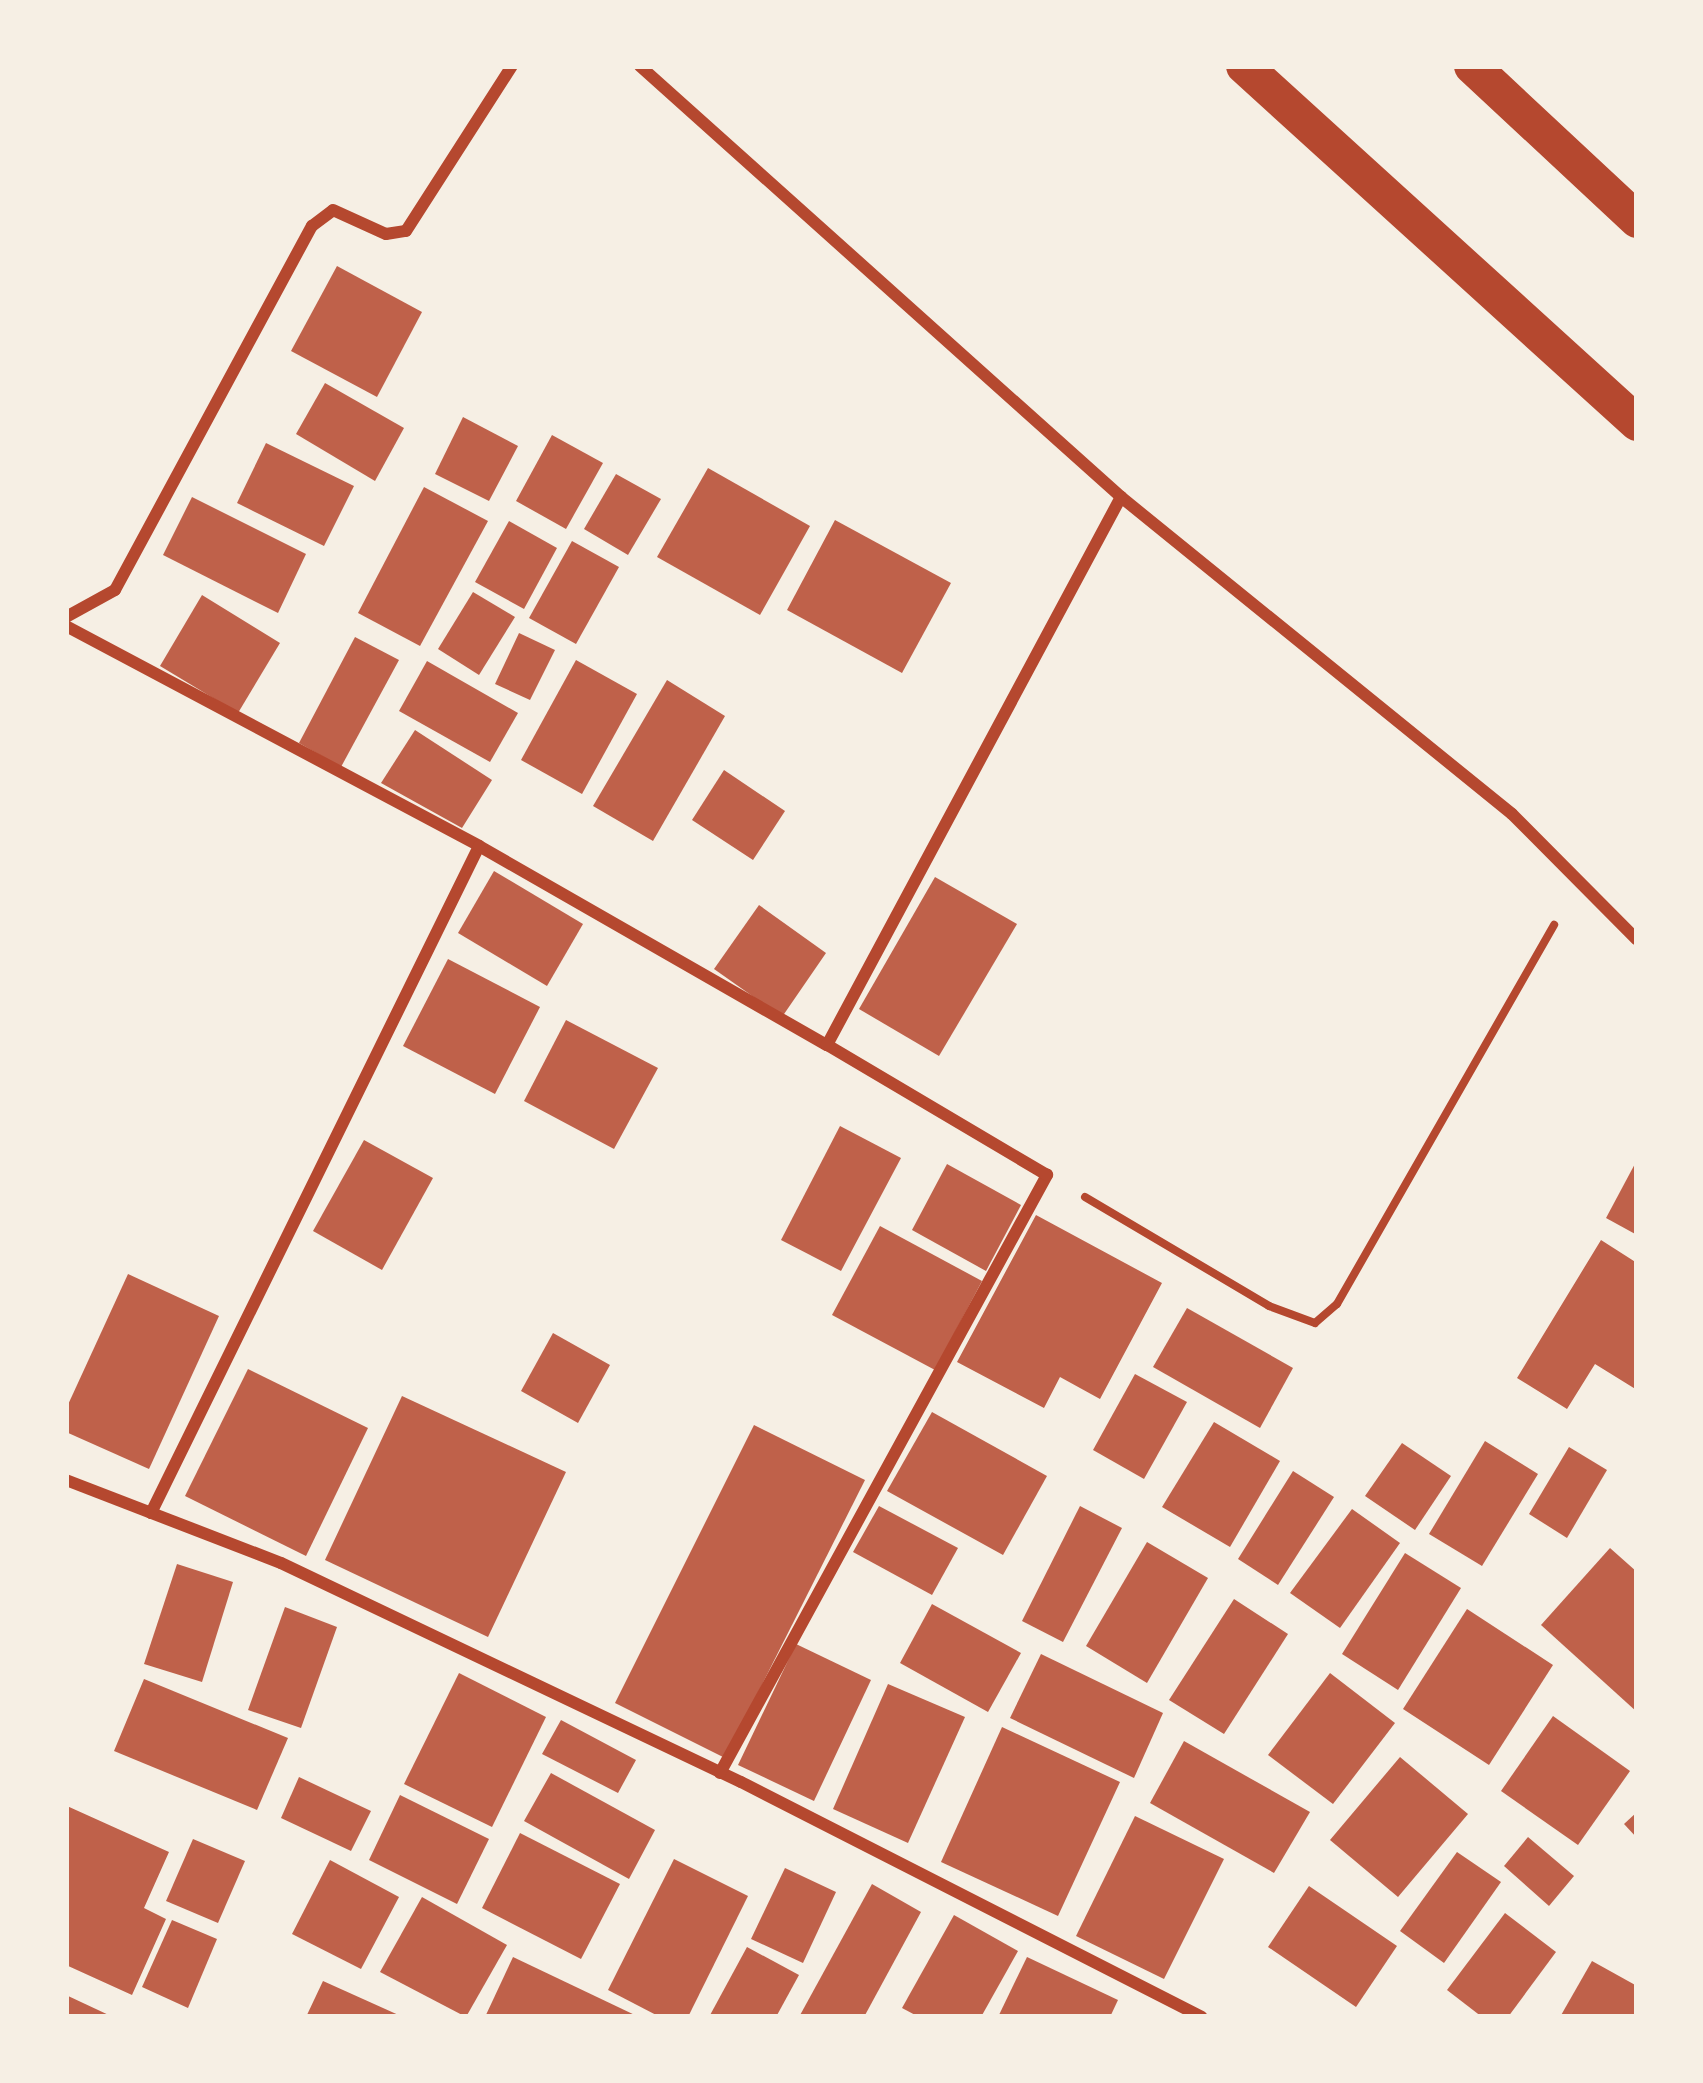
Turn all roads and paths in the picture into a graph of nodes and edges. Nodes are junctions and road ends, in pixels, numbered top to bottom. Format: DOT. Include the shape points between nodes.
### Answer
graph roads {
  1 [pos="512,66"];
  2 [pos="640,66"];
  3 [pos="1244,66"];
  4 [pos="1472,66"];
  5 [pos="1637,220"];
  6 [pos="1637,423"];
  7 [pos="1121,497"];
  8 [pos="66,617"];
  9 [pos="66,626"];
  10 [pos="479,846"];
  11 [pos="1579,883"];
  12 [pos="1637,940"];
  13 [pos="827,1045"];
  14 [pos="1047,1175"];
  15 [pos="66,1480"];
  16 [pos="151,1514"];
  17 [pos="720,1773"];
  18 [pos="1165,2002"];
  19 [pos="1158,2017"];
  20 [pos="1202,2017"];
  1 -- 8 [label="street" via="406,231 386,234 333,210 312,226 115,590"];
  2 -- 7 [label="street"];
  3 -- 6 [label="highway"];
  4 -- 5 [label="highway"];
  7 -- 11 [label="street" via="1511,814"];
  7 -- 13 [label="street"];
  9 -- 10 [label="street"];
  10 -- 13 [label="street"];
  10 -- 16 [label="street"];
  11 -- 12 [label="street"];
  11 -- 14 [label="path" via="1337,1304 1315,1323 1269,1306"];
  13 -- 14 [label="street"];
  14 -- 17 [label="street"];
  15 -- 16 [label="street"];
  16 -- 17 [label="street" via="281,1563"];
  17 -- 18 [label="street"];
  18 -- 19 [label="street"];
  18 -- 20 [label="street"];
}
